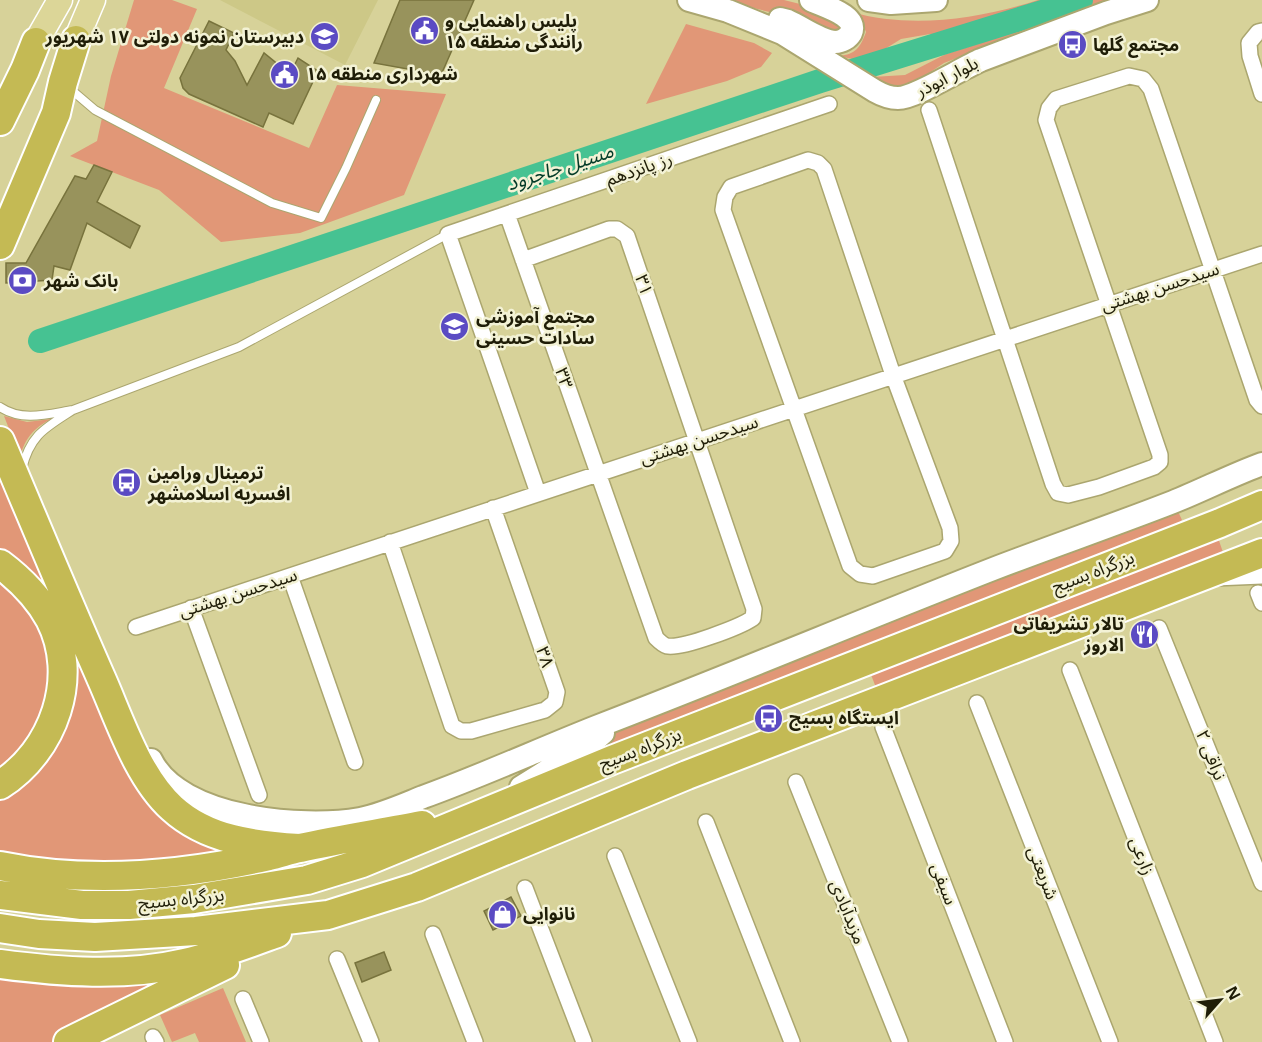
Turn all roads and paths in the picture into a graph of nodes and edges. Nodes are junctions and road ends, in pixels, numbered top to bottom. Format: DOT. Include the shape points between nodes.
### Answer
graph roads {
  1 [pos="60,0"];
  2 [pos="93,0"];
  3 [pos="689,0"];
  4 [pos="811,0"];
  5 [pos="869,0"];
  6 [pos="936,0"];
  7 [pos="1147,0"];
  8 [pos="728,11"];
  9 [pos="1260,32"];
  10 [pos="76,40"];
  11 [pos="36,42"];
  12 [pos="63,82"];
  13 [pos="0,86"];
  14 [pos="1262,94"];
  15 [pos="376,100"];
  16 [pos="829,104"];
  17 [pos="928,110"];
  18 [pos="0,121"];
  19 [pos="0,193"];
  20 [pos="507,214"];
  21 [pos="448,234"];
  22 [pos="0,245"];
  23 [pos="1262,254"];
  24 [pos="523,260"];
  25 [pos="1212,270"];
  26 [pos="1107,305"];
  27 [pos="1005,339"];
  28 [pos="893,375"];
  29 [pos="1262,406"];
  30 [pos="0,407"];
  31 [pos="793,409"];
  32 [pos="73,410"];
  33 [pos="0,441"];
  34 [pos="696,441"];
  35 [pos="1262,464"];
  36 [pos="597,474"];
  37 [pos="19,485"];
  38 [pos="538,493"];
  39 [pos="1262,505"];
  40 [pos="493,508"];
  41 [pos="390,542"];
  42 [pos="1262,553"];
  43 [pos="0,564"];
  44 [pos="290,576"];
  45 [pos="1262,576"];
  46 [pos="1197,578"];
  47 [pos="191,609"];
  48 [pos="136,627"];
  49 [pos="1159,628"];
  50 [pos="90,653"];
  51 [pos="1070,670"];
  52 [pos="977,703"];
  53 [pos="623,717"];
  54 [pos="883,727"];
  55 [pos="355,762"];
  56 [pos="796,782"];
  57 [pos="0,784"];
  58 [pos="259,795"];
  59 [pos="476,815"];
  60 [pos="706,822"];
  61 [pos="300,848"];
  62 [pos="615,856"];
  63 [pos="0,866"];
  64 [pos="1262,883"];
  65 [pos="525,888"];
  66 [pos="0,896"];
  67 [pos="343,914"];
  68 [pos="0,928"];
  69 [pos="433,934"];
  70 [pos="268,936"];
  71 [pos="337,959"];
  72 [pos="0,964"];
  73 [pos="243,999"];
  74 [pos="127,1014"];
  75 [pos="68,1042"];
  76 [pos="99,1042"];
  77 [pos="261,1042"];
  78 [pos="371,1042"];
  79 [pos="475,1042"];
  80 [pos="584,1042"];
  81 [pos="689,1042"];
  82 [pos="792,1042"];
  83 [pos="900,1042"];
  84 [pos="1005,1042"];
  85 [pos="1110,1042"];
  86 [pos="1215,1042"];
  1 -- 11 [label="main road"];
  2 -- 10 [label="main road"];
  3 -- 8 [label="main road, بلوار ابوذر"];
  4 -- 8 [label="main road" via="843,14 850,21 849,36 834,42 788,21"];
  5 -- 6 [label="main road"];
  7 -- 8 [label="main road, بلوار ابوذر" via="981,60 912,96 899,98 888,97 860,83 782,33"];
  9 -- 14 [label="street" via="1249,43"];
  10 -- 12 [label="highway"];
  10 -- 19 [label="highway"];
  11 -- 13 [label="highway"];
  11 -- 18 [label="highway"];
  12 -- 15 [label="lane" via="95,110 272,203 321,218"];
  12 -- 22 [label="highway" via="56,113"];
  16 -- 20 [label="street, رز پانزدهم"];
  17 -- 27 [label="street"];
  20 -- 21 [label="street, رز پانزدهم"];
  20 -- 24 [label="street, ۳۳"];
  21 -- 32 [label="lane" via="239,347"];
  21 -- 38 [label="street"];
  23 -- 25 [label="street, سیدحسن بهشتی"];
  24 -- 34 [label="street, ۳۱" via="609,229 627,236"];
  24 -- 36 [label="street, ۳۳"];
  25 -- 26 [label="street, سیدحسن بهشتی"];
  25 -- 26 [label="street" via="1151,89 1143,79 1129,76 1056,99 1046,120"];
  25 -- 29 [label="street"];
  26 -- 27 [label="street, سیدحسن بهشتی"];
  26 -- 27 [label="street" via="1160,462 1099,488 1068,495 1058,493"];
  27 -- 28 [label="street, سیدحسن بهشتی"];
  28 -- 31 [label="street, سیدحسن بهشتی"];
  28 -- 31 [label="street" via="950,528 951,541 945,551 873,576 860,574 850,566"];
  28 -- 31 [label="street" via="824,169 808,160 731,188 723,210"];
  30 -- 32 [label="lane" via="31,417"];
  31 -- 34 [label="street, سیدحسن بهشتی"];
  32 -- 37 [label="lane" via="35,437"];
  33 -- 37 [label="highway"];
  34 -- 36 [label="street, سیدحسن بهشتی"];
  34 -- 36 [label="street, ۳۳" via="754,609 753,618 742,625 678,646 665,646 656,638"];
  35 -- 53 [label="main road"];
  36 -- 38 [label="street, سیدحسن بهشتی"];
  37 -- 50 [label="highway"];
  38 -- 40 [label="street, سیدحسن بهشتی"];
  39 -- 59 [label="highway, بزرگراه بسیج"];
  40 -- 41 [label="street, سیدحسن بهشتی"];
  40 -- 41 [label="street, ۳۸" via="557,692 555,702 545,710 471,731 452,726"];
  41 -- 44 [label="street, سیدحسن بهشتی"];
  42 -- 46 [label="highway, بزرگراه بسیج"];
  43 -- 57 [label="highway" via="28,588 50,619 58,640 62,684 47,737 23,768"];
  44 -- 47 [label="street, سیدحسن بهشتی"];
  44 -- 55 [label="street"];
  45 -- 46 [label="street"];
  46 -- 67 [label="highway, بزرگراه بسیج" via="677,779 482,864"];
  47 -- 48 [label="street, سیدحسن بهشتی"];
  47 -- 58 [label="street"];
  49 -- 64 [label="street, نراقی ۲"];
  50 -- 53 [label="main road" via="117,683 155,767 167,782 210,805 283,822 320,824 363,818"];
  50 -- 61 [label="highway" via="143,769 171,807 239,842"];
  51 -- 86 [label="street, زارعی"];
  52 -- 85 [label="street, شریعتی"];
  53 -- 59 [label="main road" via="589,745"];
  54 -- 84 [label="street, سیفی"];
  56 -- 83 [label="street, مزیدآبادی"];
  59 -- 61 [label="highway"];
  59 -- 66 [label="highway, بزرگراه بسیج" via="362,863 307,880 247,892 129,905"];
  60 -- 82 [label="street"];
  61 -- 63 [label="highway" via="241,861 145,874 44,873"];
  62 -- 81 [label="street"];
  65 -- 80 [label="street"];
  67 -- 68 [label="highway, بزرگراه بسیج" via="196,931 95,937"];
  67 -- 70 [label="highway"];
  69 -- 79 [label="street"];
  70 -- 72 [label="highway" via="184,963 151,969 44,970"];
  70 -- 74 [label="highway" via="232,961"];
  71 -- 78 [label="street"];
  73 -- 77 [label="street"];
  74 -- 75 [label="highway"];
  74 -- 76 [label="highway"];
}
